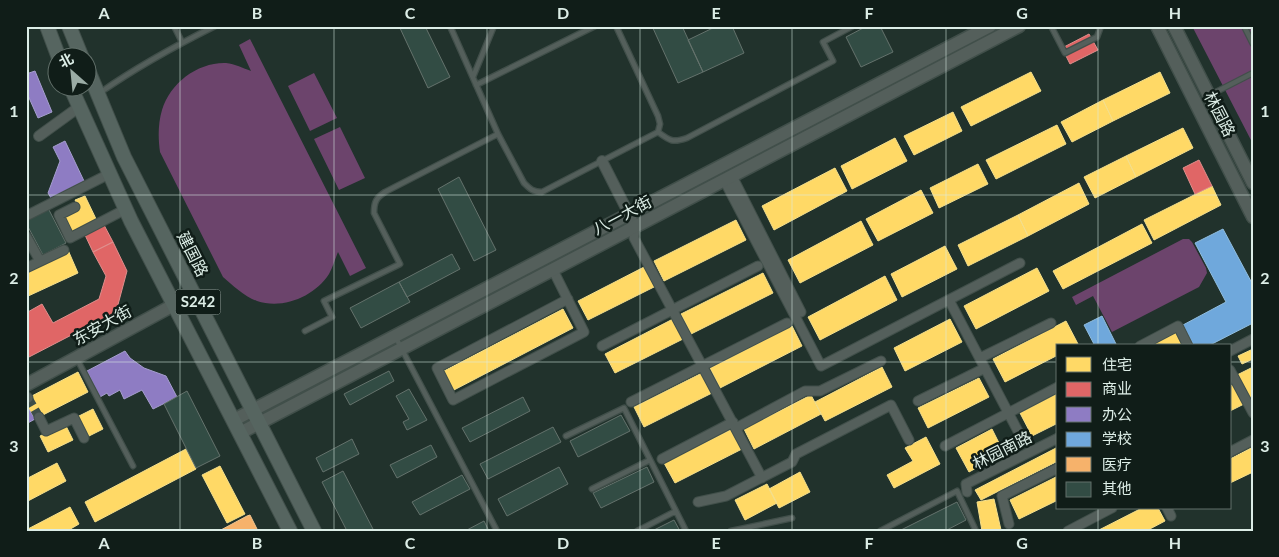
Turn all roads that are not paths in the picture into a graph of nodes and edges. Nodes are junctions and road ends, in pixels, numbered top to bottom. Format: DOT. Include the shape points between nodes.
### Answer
graph roads {
  1 [pos="47,26"];
  2 [pos="70,26"];
  3 [pos="174,26"];
  4 [pos="214,26"];
  5 [pos="450,26"];
  6 [pos="494,26"];
  7 [pos="595,26"];
  8 [pos="616,26"];
  9 [pos="853,26"];
  10 [pos="990,26"];
  11 [pos="1019,26"];
  12 [pos="1051,26"];
  13 [pos="1100,26"];
  14 [pos="1157,26"];
  15 [pos="1174,26"];
  16 [pos="1244,26"];
  17 [pos="182,42"];
  18 [pos="1253,44"];
  19 [pos="55,48"];
  20 [pos="78,48"];
  21 [pos="1253,74"];
  22 [pos="473,77"];
  23 [pos="476,84"];
  24 [pos="98,94"];
  25 [pos="1209,96"];
  26 [pos="75,98"];
  27 [pos="92,98"];
  28 [pos="79,107"];
  29 [pos="658,132"];
  30 [pos="498,134"];
  31 [pos="39,136"];
  32 [pos="602,161"];
  33 [pos="109,174"];
  34 [pos="728,178"];
  35 [pos="1253,183"];
  36 [pos="75,207"];
  37 [pos="126,210"];
  38 [pos="629,215"];
  39 [pos="26,216"];
  40 [pos="1253,217"];
  41 [pos="635,227"];
  42 [pos="26,236"];
  43 [pos="64,250"];
  44 [pos="40,261"];
  45 [pos="1020,263"];
  46 [pos="758,266"];
  47 [pos="26,268"];
  48 [pos="553,270"];
  49 [pos="194,294"];
  50 [pos="568,300"];
  51 [pos="949,300"];
  52 [pos="174,304"];
  53 [pos="673,310"];
  54 [pos="801,312"];
  55 [pos="1051,322"];
  56 [pos="787,323"];
  57 [pos="305,331"];
  58 [pos="395,336"];
  59 [pos="1253,339"];
  60 [pos="1144,344"];
  61 [pos="1187,344"];
  62 [pos="602,346"];
  63 [pos="402,349"];
  64 [pos="1232,350"];
  65 [pos="76,358"];
  66 [pos="980,358"];
  67 [pos="881,361"];
  68 [pos="702,366"];
  69 [pos="985,368"];
  70 [pos="1232,376"];
  71 [pos="26,385"];
  72 [pos="1056,388"];
  73 [pos="918,401"];
  74 [pos="630,402"];
  75 [pos="1252,410"];
  76 [pos="1008,413"];
  77 [pos="39,417"];
  78 [pos="256,417"];
  79 [pos="734,425"];
  80 [pos="237,426"];
  81 [pos="566,436"];
  82 [pos="1021,437"];
  83 [pos="84,438"];
  84 [pos="1056,439"];
  85 [pos="909,440"];
  86 [pos="1253,440"];
  87 [pos="945,446"];
  88 [pos="1232,451"];
  89 [pos="662,458"];
  90 [pos="650,460"];
  91 [pos="133,466"];
  92 [pos="1056,469"];
  93 [pos="762,478"];
  94 [pos="592,489"];
  95 [pos="967,492"];
  96 [pos="698,502"];
  97 [pos="1108,510"];
  98 [pos="676,512"];
  99 [pos="792,518"];
  100 [pos="1009,524"];
  101 [pos="290,531"];
  102 [pos="314,531"];
  103 [pos="497,531"];
  104 [pos="637,531"];
  105 [pos="686,531"];
  106 [pos="731,531"];
  107 [pos="880,531"];
  108 [pos="976,531"];
  109 [pos="1068,531"];
  1 -- 19 [label="main road"];
  2 -- 20 [label="main road"];
  3 -- 17 [label="lane"];
  4 -- 17 [label="lane"];
  5 -- 22 [label="lane"];
  6 -- 22 [label="lane"];
  7 -- 23 [label="lane"];
  8 -- 29 [label="lane" via="658,116"];
  9 -- 29 [label="lane" via="823,42 833,61 687,138 676,142"];
  10 -- 38 [label="main road, 八一大街"];
  11 -- 34 [label="main road, 八一大街"];
  12 -- 13 [label="lane" via="1066,53 1097,37"];
  14 -- 40 [label="main road, 林园路"];
  15 -- 25 [label="main road, 林园路"];
  16 -- 18 [label="lane"];
  17 -- 24 [label="lane"];
  21 -- 25 [label="lane"];
  22 -- 23 [label="lane"];
  23 -- 30 [label="lane"];
  24 -- 49 [label="main road, 建国路 / S242" via="124,157"];
  25 -- 35 [label="main road, 林园路"];
  26 -- 28 [label="main road, S242"];
  27 -- 28 [label="main road"];
  28 -- 31 [label="street"];
  28 -- 33 [label="main road, S242"];
  29 -- 32 [label="lane"];
  30 -- 32 [label="lane" via="524,183 535,192 542,192"];
  30 -- 57 [label="lane" via="377,197 374,213 400,264 324,301 332,317"];
  32 -- 38 [label="street"];
  33 -- 37 [label="main road, S242"];
  33 -- 39 [label="street"];
  34 -- 41 [label="main road, 八一大街"];
  34 -- 51 [label="street" via="821,366"];
  34 -- 54 [label="street"];
  36 -- 37 [label="street" via="59,215 70,238"];
  37 -- 52 [label="main road, S242"];
  38 -- 41 [label="street"];
  38 -- 58 [label="main road, 八一大街"];
  41 -- 48 [label="main road, 八一大街"];
  41 -- 53 [label="street" via="634,238"];
  42 -- 44 [label="street"];
  43 -- 44 [label="street"];
  44 -- 47 [label="street"];
  45 -- 51 [label="street"];
  46 -- 53 [label="street"];
  48 -- 50 [label="street"];
  48 -- 63 [label="main road, 八一大街"];
  49 -- 52 [label="main road, 东安大街"];
  49 -- 78 [label="main road, 建国路 / S242"];
  50 -- 50 [label="street" via="584,332 453,400 436,368"];
  51 -- 66 [label="street"];
  52 -- 65 [label="main road, 东安大街"];
  52 -- 80 [label="main road, S242"];
  53 -- 62 [label="street"];
  53 -- 68 [label="street"];
  55 -- 66 [label="street"];
  56 -- 68 [label="street"];
  58 -- 63 [label="lane"];
  58 -- 78 [label="main road, 八一大街"];
  59 -- 64 [label="street"];
  60 -- 61 [label="street" via="1178,326"];
  63 -- 78 [label="main road, 八一大街"];
  63 -- 103 [label="lane"];
  65 -- 71 [label="main road, 东安大街"];
  65 -- 91 [label="lane"];
  66 -- 69 [label="street"];
  67 -- 79 [label="street" via="820,391 805,391"];
  68 -- 74 [label="street"];
  68 -- 79 [label="street"];
  69 -- 73 [label="street"];
  69 -- 76 [label="street"];
  70 -- 75 [label="street"];
  72 -- 76 [label="street"];
  76 -- 82 [label="street"];
  76 -- 87 [label="street"];
  77 -- 83 [label="street" via="46,432 74,418"];
  78 -- 80 [label="main road, 八一大街"];
  78 -- 102 [label="main road, 建国路 / S242"];
  79 -- 89 [label="street"];
  79 -- 93 [label="street"];
  80 -- 101 [label="main road, S242"];
  81 -- 90 [label="lane" via="624,408"];
  84 -- 95 [label="street, 林园南路" via="966,484"];
  85 -- 93 [label="street" via="891,405 796,454 792,462"];
  86 -- 88 [label="street"];
  90 -- 94 [label="lane"];
  90 -- 98 [label="lane"];
  92 -- 100 [label="street" via="1002,496"];
  93 -- 96 [label="street" via="726,496"];
  97 -- 109 [label="street"];
  98 -- 104 [label="lane"];
  98 -- 105 [label="lane"];
  99 -- 106 [label="lane"];
  107 -- 108 [label="lane" via="957,491"];
}
